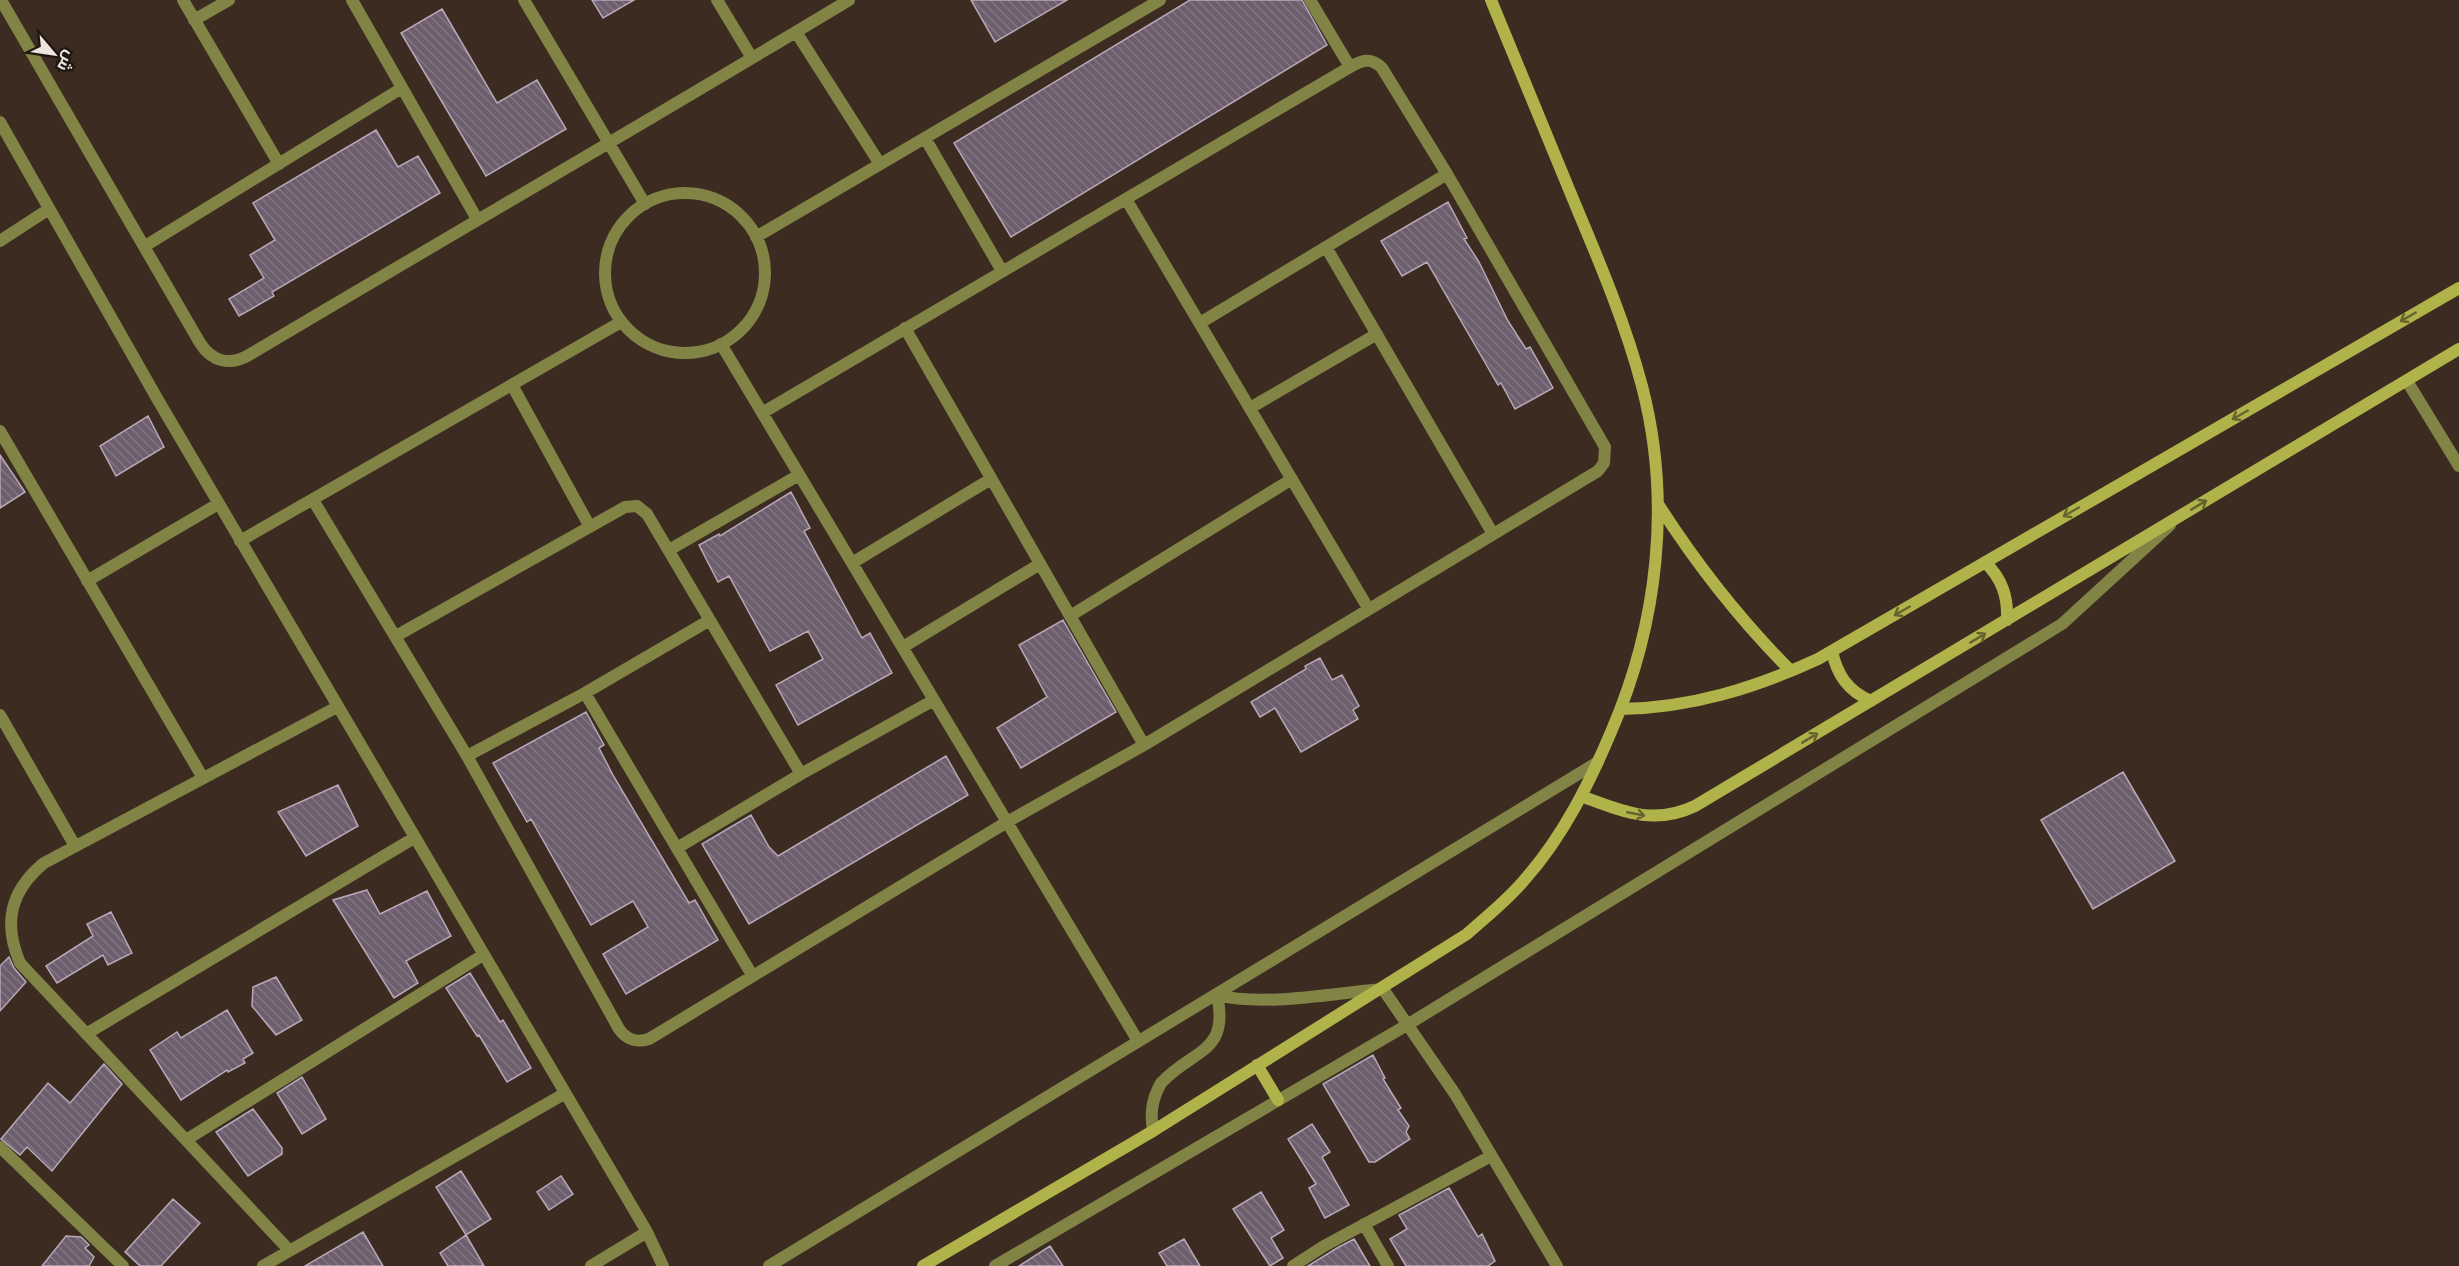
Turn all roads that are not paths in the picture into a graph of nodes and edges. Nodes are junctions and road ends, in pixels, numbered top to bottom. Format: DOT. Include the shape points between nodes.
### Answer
graph roads {
  1 [pos="1,0"];
  2 [pos="183,0"];
  3 [pos="229,0"];
  4 [pos="352,0"];
  5 [pos="524,0"];
  6 [pos="717,0"];
  7 [pos="849,0"];
  8 [pos="1160,0"];
  9 [pos="1310,0"];
  10 [pos="1491,0"];
  11 [pos="194,20"];
  12 [pos="796,32"];
  13 [pos="752,58"];
  14 [pos="1350,67"];
  15 [pos="402,88"];
  16 [pos="0,122"];
  17 [pos="925,138"];
  18 [pos="609,144"];
  19 [pos="279,164"];
  20 [pos="880,164"];
  21 [pos="1447,174"];
  22 [pos="1126,199"];
  23 [pos="645,204"];
  24 [pos="50,209"];
  25 [pos="477,219"];
  26 [pos="756,237"];
  27 [pos="0,241"];
  28 [pos="145,246"];
  29 [pos="1326,247"];
  30 [pos="1002,271"];
  31 [pos="2459,288"];
  32 [pos="621,322"];
  33 [pos="1200,323"];
  34 [pos="905,328"];
  35 [pos="1377,334"];
  36 [pos="721,344"];
  37 [pos="2459,349"];
  38 [pos="2407,381"];
  39 [pos="512,386"];
  40 [pos="1250,408"];
  41 [pos="762,413"];
  42 [pos="0,431"];
  43 [pos="2459,466"];
  44 [pos="799,475"];
  45 [pos="991,479"];
  46 [pos="1292,479"];
  47 [pos="313,500"];
  48 [pos="1658,503"];
  49 [pos="219,504"];
  50 [pos="2177,519"];
  51 [pos="590,527"];
  52 [pos="1493,534"];
  53 [pos="240,541"];
  54 [pos="669,550"];
  55 [pos="1985,562"];
  56 [pos="852,563"];
  57 [pos="1040,564"];
  58 [pos="87,581"];
  59 [pos="1368,608"];
  60 [pos="1070,616"];
  61 [pos="710,620"];
  62 [pos="2007,620"];
  63 [pos="396,636"];
  64 [pos="903,647"];
  65 [pos="1832,651"];
  66 [pos="1791,672"];
  67 [pos="585,693"];
  68 [pos="934,700"];
  69 [pos="1871,701"];
  70 [pos="337,707"];
  71 [pos="1621,709"];
  72 [pos="0,715"];
  73 [pos="1144,745"];
  74 [pos="467,756"];
  75 [pos="1598,762"];
  76 [pos="801,774"];
  77 [pos="203,778"];
  78 [pos="1581,796"];
  79 [pos="1007,822"];
  80 [pos="414,838"];
  81 [pos="75,846"];
  82 [pos="677,848"];
  83 [pos="483,956"];
  84 [pos="752,975"];
  85 [pos="1383,989"];
  86 [pos="1217,995"];
  87 [pos="1407,1025"];
  88 [pos="86,1034"];
  89 [pos="1138,1041"];
  90 [pos="1257,1065"];
  91 [pos="564,1094"];
  92 [pos="1278,1100"];
  93 [pos="1154,1131"];
  94 [pos="186,1140"];
  95 [pos="0,1147"];
  96 [pos="1491,1156"];
  97 [pos="1364,1224"];
  98 [pos="647,1232"];
  99 [pos="289,1250"];
  100 [pos="123,1266"];
  101 [pos="263,1266"];
  102 [pos="591,1266"];
  103 [pos="663,1266"];
  104 [pos="769,1266"];
  105 [pos="923,1266"];
  106 [pos="996,1266"];
  107 [pos="1293,1266"];
  108 [pos="1388,1266"];
  109 [pos="1557,1266"];
  1 -- 28 [label="street"];
  2 -- 11 [label="street"];
  3 -- 11 [label="street"];
  4 -- 15 [label="street"];
  5 -- 18 [label="street"];
  6 -- 13 [label="street"];
  7 -- 12 [label="street"];
  8 -- 17 [label="street"];
  9 -- 14 [label="street"];
  10 -- 48 [label="main road" via="1625,329 1643,389"];
  11 -- 19 [label="street"];
  12 -- 13 [label="street"];
  12 -- 20 [label="street"];
  13 -- 18 [label="street"];
  14 -- 21 [label="street" via="1366,60 1382,68"];
  14 -- 22 [label="street"];
  15 -- 19 [label="street"];
  15 -- 25 [label="street"];
  16 -- 24 [label="street"];
  17 -- 20 [label="street"];
  17 -- 30 [label="street"];
  18 -- 23 [label="street"];
  18 -- 25 [label="street"];
  19 -- 28 [label="street"];
  20 -- 26 [label="street"];
  21 -- 29 [label="street"];
  21 -- 52 [label="street" via="1605,452 1598,471"];
  22 -- 30 [label="street"];
  22 -- 33 [label="street"];
  23 -- 26 [label="street" via="680,193 707,197 732,209"];
  23 -- 32 [label="street" via="629,216 608,249 606,287"];
  24 -- 27 [label="street"];
  24 -- 49 [label="street"];
  25 -- 28 [label="street" via="231,362 205,351"];
  26 -- 36 [label="street" via="765,277 761,298 752,316"];
  29 -- 33 [label="street"];
  29 -- 35 [label="street"];
  30 -- 34 [label="street"];
  31 -- 55 [label="main road, one-way"];
  32 -- 36 [label="street" via="634,336 667,351 704,351"];
  32 -- 39 [label="street"];
  33 -- 40 [label="street"];
  34 -- 41 [label="street"];
  34 -- 45 [label="street"];
  35 -- 40 [label="street"];
  35 -- 52 [label="street"];
  36 -- 41 [label="street"];
  37 -- 38 [label="main road"];
  38 -- 43 [label="street"];
  50 -- 38 [label="main road, one-way"];
  39 -- 47 [label="street"];
  39 -- 51 [label="street"];
  40 -- 46 [label="street"];
  41 -- 44 [label="street"];
  42 -- 58 [label="street"];
  44 -- 54 [label="street"];
  44 -- 56 [label="street"];
  45 -- 56 [label="street"];
  45 -- 57 [label="street"];
  46 -- 59 [label="street"];
  46 -- 60 [label="street"];
  47 -- 53 [label="street"];
  47 -- 63 [label="street"];
  48 -- 66 [label="main road" via="1719,592"];
  48 -- 71 [label="main road" via="1651,599"];
  49 -- 53 [label="street"];
  49 -- 58 [label="street"];
  50 -- 62 [label="main road"];
  50 -- 87 [label="street" via="2062,624"];
  51 -- 54 [label="street" via="625,507 637,506 647,514"];
  51 -- 63 [label="street"];
  52 -- 59 [label="street"];
  53 -- 70 [label="street"];
  54 -- 61 [label="street"];
  55 -- 62 [label="main road" via="2004,588"];
  55 -- 65 [label="main road, one-way"];
  56 -- 64 [label="street"];
  57 -- 60 [label="street"];
  57 -- 64 [label="street"];
  58 -- 77 [label="street"];
  59 -- 73 [label="street"];
  60 -- 73 [label="street"];
  61 -- 67 [label="street"];
  61 -- 76 [label="street"];
  69 -- 62 [label="main road, one-way"];
  63 -- 74 [label="street"];
  64 -- 68 [label="street"];
  65 -- 66 [label="main road"];
  65 -- 69 [label="main road" via="1844,682"];
  66 -- 71 [label="main road" via="1695,703"];
  67 -- 74 [label="street"];
  67 -- 82 [label="street"];
  68 -- 76 [label="street"];
  68 -- 79 [label="street"];
  78 -- 69 [label="main road, one-way" via="1646,816 1679,813"];
  70 -- 77 [label="street"];
  70 -- 80 [label="street"];
  71 -- 75 [label="main road"];
  72 -- 81 [label="street"];
  73 -- 79 [label="street"];
  74 -- 84 [label="street" via="624,1035 637,1041 649,1039"];
  75 -- 78 [label="main road"];
  75 -- 86 [label="street"];
  76 -- 82 [label="street"];
  77 -- 81 [label="street"];
  78 -- 85 [label="main road" via="1557,838 1499,907 1467,934"];
  79 -- 84 [label="street"];
  79 -- 89 [label="street"];
  80 -- 83 [label="street"];
  80 -- 88 [label="street"];
  81 -- 88 [label="street" via="31,874 15,901 11,933 20,963"];
  82 -- 84 [label="street"];
  83 -- 91 [label="street"];
  83 -- 94 [label="street"];
  85 -- 86 [label="street" via="1259,1000"];
  85 -- 87 [label="street"];
  85 -- 90 [label="main road"];
  86 -- 89 [label="street"];
  86 -- 93 [label="street" via="1220,1015 1213,1042 1161,1083 1151,1110"];
  87 -- 92 [label="street"];
  87 -- 96 [label="street" via="1455,1094"];
  88 -- 94 [label="street"];
  89 -- 104 [label="street"];
  90 -- 92 [label="main road"];
  90 -- 93 [label="main road"];
  91 -- 98 [label="street"];
  91 -- 99 [label="street"];
  92 -- 106 [label="street"];
  93 -- 105 [label="main road"];
  94 -- 99 [label="street"];
  95 -- 100 [label="street"];
  96 -- 97 [label="street"];
  96 -- 109 [label="street"];
  97 -- 107 [label="street"];
  97 -- 108 [label="street"];
  98 -- 102 [label="street"];
  98 -- 103 [label="street"];
  99 -- 101 [label="street"];
}
